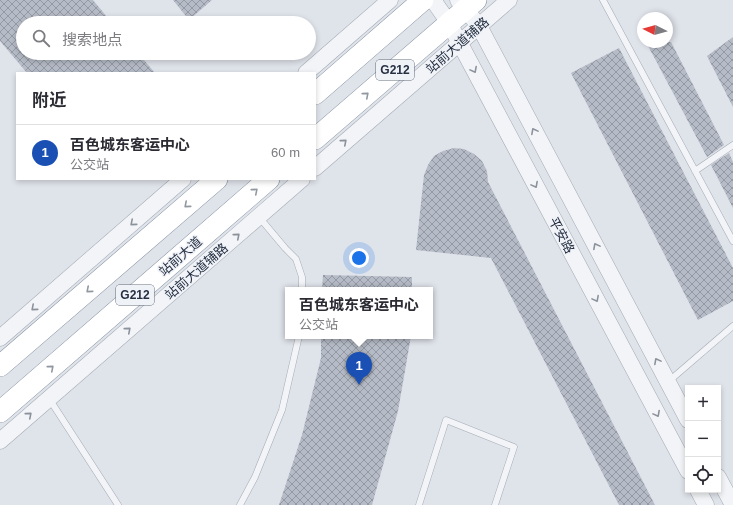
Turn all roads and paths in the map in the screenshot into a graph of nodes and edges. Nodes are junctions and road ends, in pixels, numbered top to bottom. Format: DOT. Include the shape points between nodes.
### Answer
graph roads {
  1 [pos="390,0"];
  2 [pos="423,0"];
  3 [pos="433,0"];
  4 [pos="509,0"];
  5 [pos="603,0"];
  6 [pos="467,3"];
  7 [pos="449,23"];
  8 [pos="479,26"];
  9 [pos="460,43"];
  10 [pos="307,72"];
  11 [pos="316,93"];
  12 [pos="316,138"];
  13 [pos="733,145"];
  14 [pos="316,167"];
  15 [pos="695,171"];
  16 [pos="182,180"];
  17 [pos="215,180"];
  18 [pos="268,180"];
  19 [pos="301,180"];
  20 [pos="259,217"];
  21 [pos="733,241"];
  22 [pos="302,287"];
  23 [pos="733,326"];
  24 [pos="0,338"];
  25 [pos="298,339"];
  26 [pos="0,366"];
  27 [pos="668,382"];
  28 [pos="49,398"];
  29 [pos="0,412"];
  30 [pos="685,414"];
  31 [pos="0,441"];
  32 [pos="685,465"];
  33 [pos="721,483"];
  34 [pos="700,493"];
  35 [pos="118,505"];
  36 [pos="240,505"];
  37 [pos="419,505"];
  38 [pos="495,505"];
  39 [pos="706,505"];
  40 [pos="733,505"];
  1 -- 10 [label="street"];
  2 -- 11 [label="highway, G212"];
  3 -- 7 [label="street, 平安路"];
  4 -- 8 [label="street, 站前大道辅路"];
  5 -- 15 [label="lane"];
  6 -- 7 [label="highway, G212"];
  6 -- 8 [label="street, 平安路"];
  7 -- 9 [label="street, 平安路"];
  12 -- 7 [label="highway, G212, one-way"];
  8 -- 9 [label="street, 站前大道辅路"];
  27 -- 8 [label="street, 平安路, one-way"];
  14 -- 9 [label="street, 站前大道辅路, one-way"];
  9 -- 32 [label="street, 平安路, one-way"];
  13 -- 15 [label="lane"];
  15 -- 21 [label="lane"];
  16 -- 24 [label="street, one-way"];
  17 -- 26 [label="highway, G212, one-way"];
  29 -- 18 [label="highway, 站前大道 / G212, one-way"];
  19 -- 20 [label="street, 站前大道辅路"];
  20 -- 22 [label="lane" via="296,259 302,277"];
  28 -- 20 [label="street, 站前大道辅路, one-way"];
  23 -- 27 [label="lane"];
  25 -- 36 [label="lane" via="282,410 255,477"];
  27 -- 30 [label="street, 平安路"];
  31 -- 28 [label="street, 站前大道辅路, one-way"];
  28 -- 35 [label="lane"];
  33 -- 40 [label="street"];
  34 -- 39 [label="street"];
  37 -- 38 [label="lane" via="446,420 514,447"];
}
